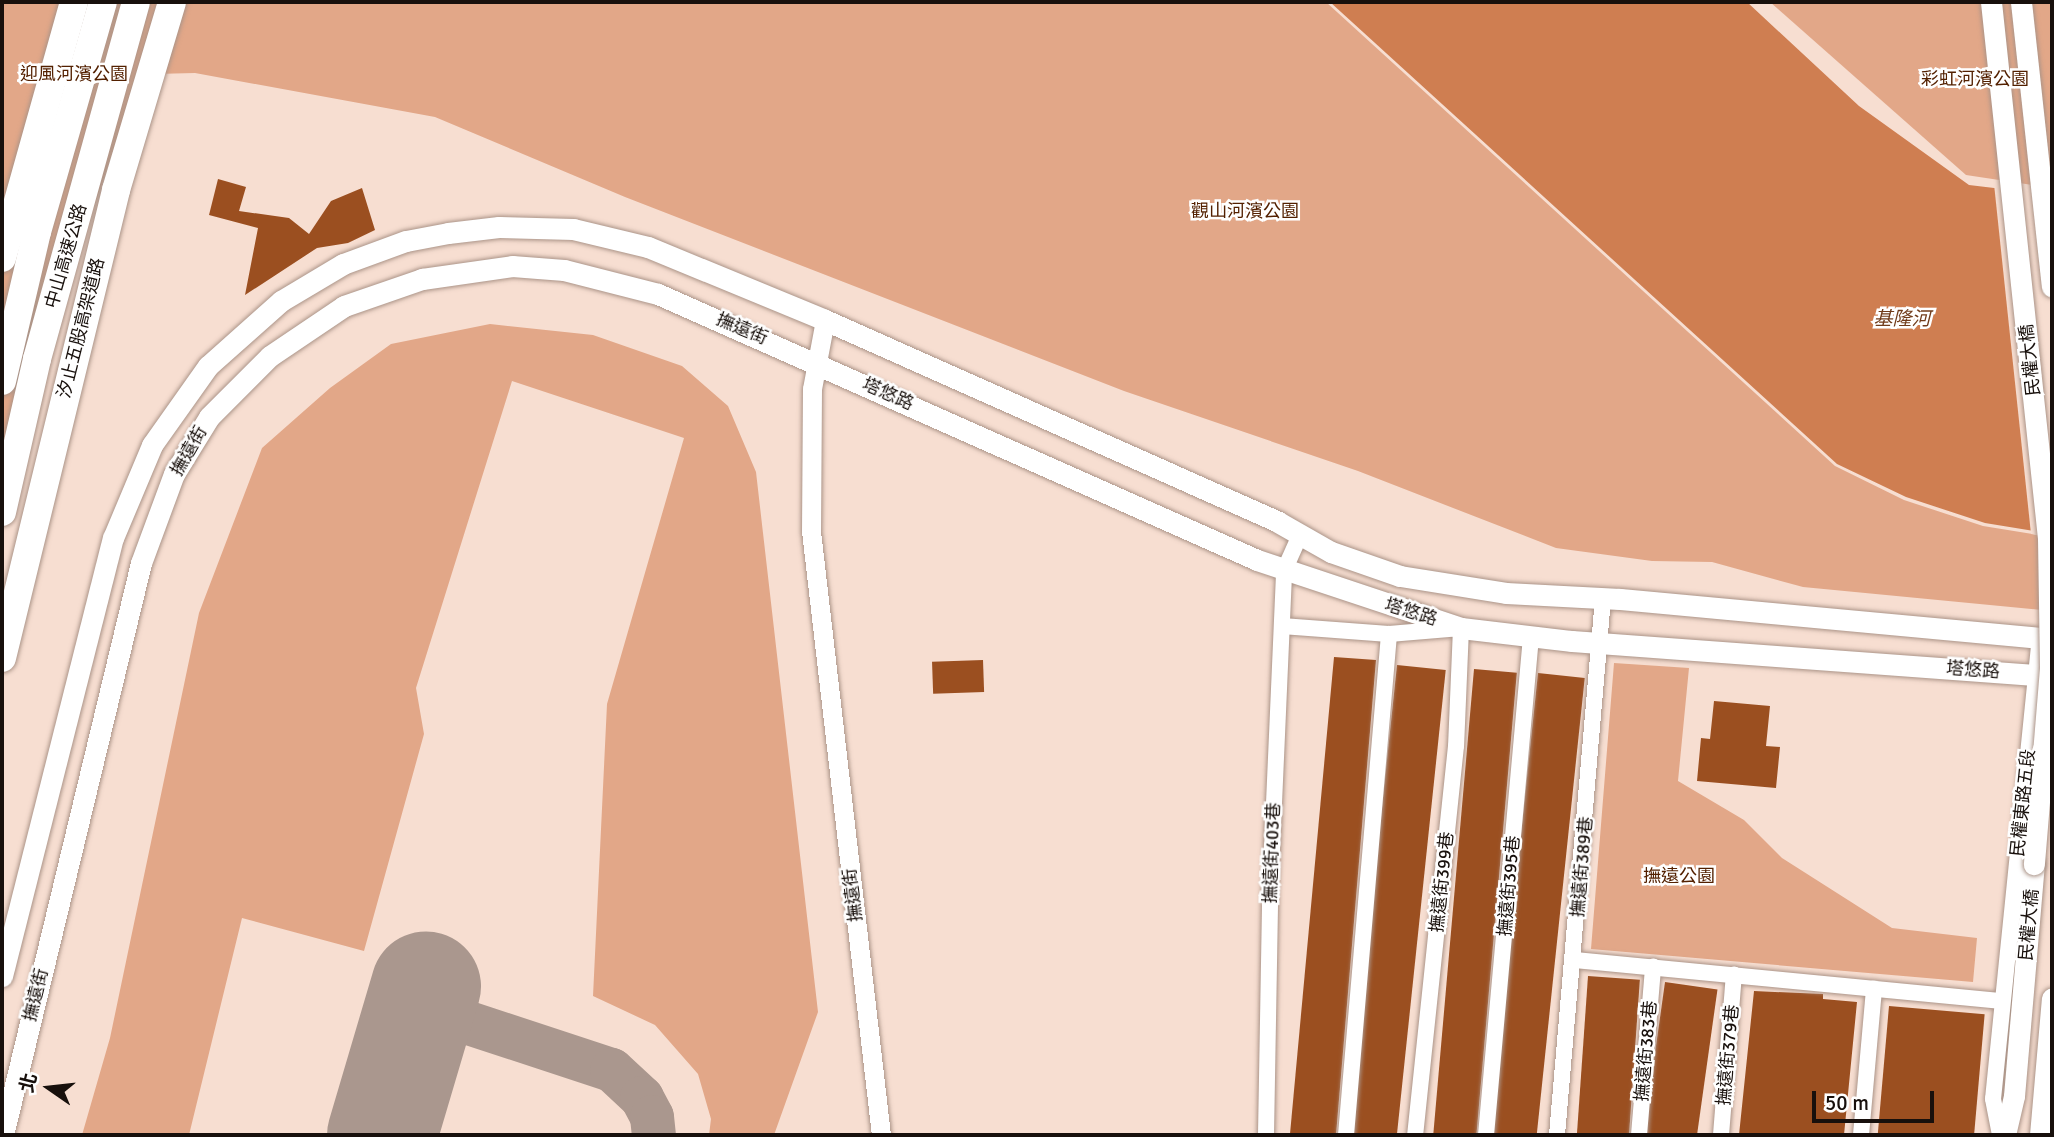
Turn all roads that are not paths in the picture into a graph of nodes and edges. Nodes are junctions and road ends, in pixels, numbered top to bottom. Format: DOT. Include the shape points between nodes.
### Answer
graph roads {
  1 [pos="57,2"];
  2 [pos="74,2"];
  3 [pos="103,2"];
  4 [pos="136,2"];
  5 [pos="172,2"];
  6 [pos="1991,2"];
  7 [pos="2021,2"];
  8 [pos="36,128"];
  9 [pos="2,258"];
  10 [pos="2052,286"];
  11 [pos="825,320"];
  12 [pos="816,361"];
  13 [pos="2,381"];
  14 [pos="2,512"];
  15 [pos="1300,535"];
  16 [pos="1284,570"];
  17 [pos="1603,598"];
  18 [pos="1282,626"];
  19 [pos="1461,628"];
  20 [pos="1390,634"];
  21 [pos="1531,637"];
  22 [pos="2046,638"];
  23 [pos="1600,643"];
  24 [pos="2,658"];
  25 [pos="2044,675"];
  26 [pos="1575,960"];
  27 [pos="1653,967"];
  28 [pos="1734,975"];
  29 [pos="2,976"];
  30 [pos="1874,989"];
  31 [pos="2052,999"];
  32 [pos="2002,1001"];
  33 [pos="2,1135"];
  34 [pos="881,1135"];
  35 [pos="1266,1135"];
  36 [pos="1346,1135"];
  37 [pos="1415,1135"];
  38 [pos="1486,1135"];
  39 [pos="1557,1135"];
  40 [pos="1639,1135"];
  41 [pos="1721,1135"];
  42 [pos="1861,1135"];
  43 [pos="2000,1135"];
  44 [pos="2005,1135"];
  45 [pos="2040,1135"];
  1 -- 8 [label="highway" via="47,40"];
  2 -- 8 [label="highway"];
  3 -- 13 [label="highway, 中山高速公路" via="37,232"];
  4 -- 14 [label="highway, 中山高速公路" via="37,359"];
  5 -- 24 [label="highway, 汐止五股高架道路" via="110,215"];
  6 -- 44 [label="main road, 民權大橋, bridge" via="2041,463 2050,600 2045,739 2014,1096"];
  7 -- 10 [label="main road"];
  8 -- 9 [label="highway"];
  11 -- 12 [label="street, 撫遠街"];
  11 -- 15 [label="main road, 塔悠路"];
  11 -- 29 [label="main road, 撫遠街" via="648,247 573,229 499,227 406,241 343,264 281,301 243,331 177,404 122,511"];
  12 -- 16 [label="main road, 塔悠路"];
  12 -- 33 [label="main road, 撫遠街" via="614,279 512,266 422,279 344,306 295,337 247,377 188,447 151,529"];
  12 -- 34 [label="street, 撫遠街" via="811,531"];
  15 -- 16 [label="street"];
  15 -- 17 [label="main road, 塔悠路" via="1331,552 1400,576 1506,593"];
  16 -- 18 [label="street, 撫遠街403巷"];
  16 -- 19 [label="main road, 塔悠路"];
  17 -- 22 [label="main road, 塔悠路"];
  17 -- 23 [label="street, 撫遠街389巷"];
  18 -- 20 [label="street"];
  18 -- 35 [label="street, 撫遠街403巷" via="1270,895"];
  19 -- 20 [label="street"];
  19 -- 21 [label="main road, 塔悠路"];
  19 -- 37 [label="street, 撫遠街399巷" via="1456,746"];
  20 -- 36 [label="street"];
  21 -- 23 [label="main road, 塔悠路"];
  21 -- 38 [label="street, 撫遠街395巷"];
  22 -- 25 [label="street, 民權東路五段"];
  23 -- 25 [label="main road, 塔悠路"];
  23 -- 26 [label="street, 撫遠街389巷"];
  25 -- 32 [label="street, 民權東路五段"];
  26 -- 27 [label="street"];
  26 -- 39 [label="street, 撫遠街389巷"];
  27 -- 28 [label="street"];
  27 -- 40 [label="street, 撫遠街383巷"];
  28 -- 30 [label="street"];
  28 -- 41 [label="street, 撫遠街379巷"];
  30 -- 32 [label="street"];
  30 -- 42 [label="street"];
  31 -- 45 [label="main road"];
  32 -- 43 [label="street, 民權東路五段" via="1993,1099"];
}
